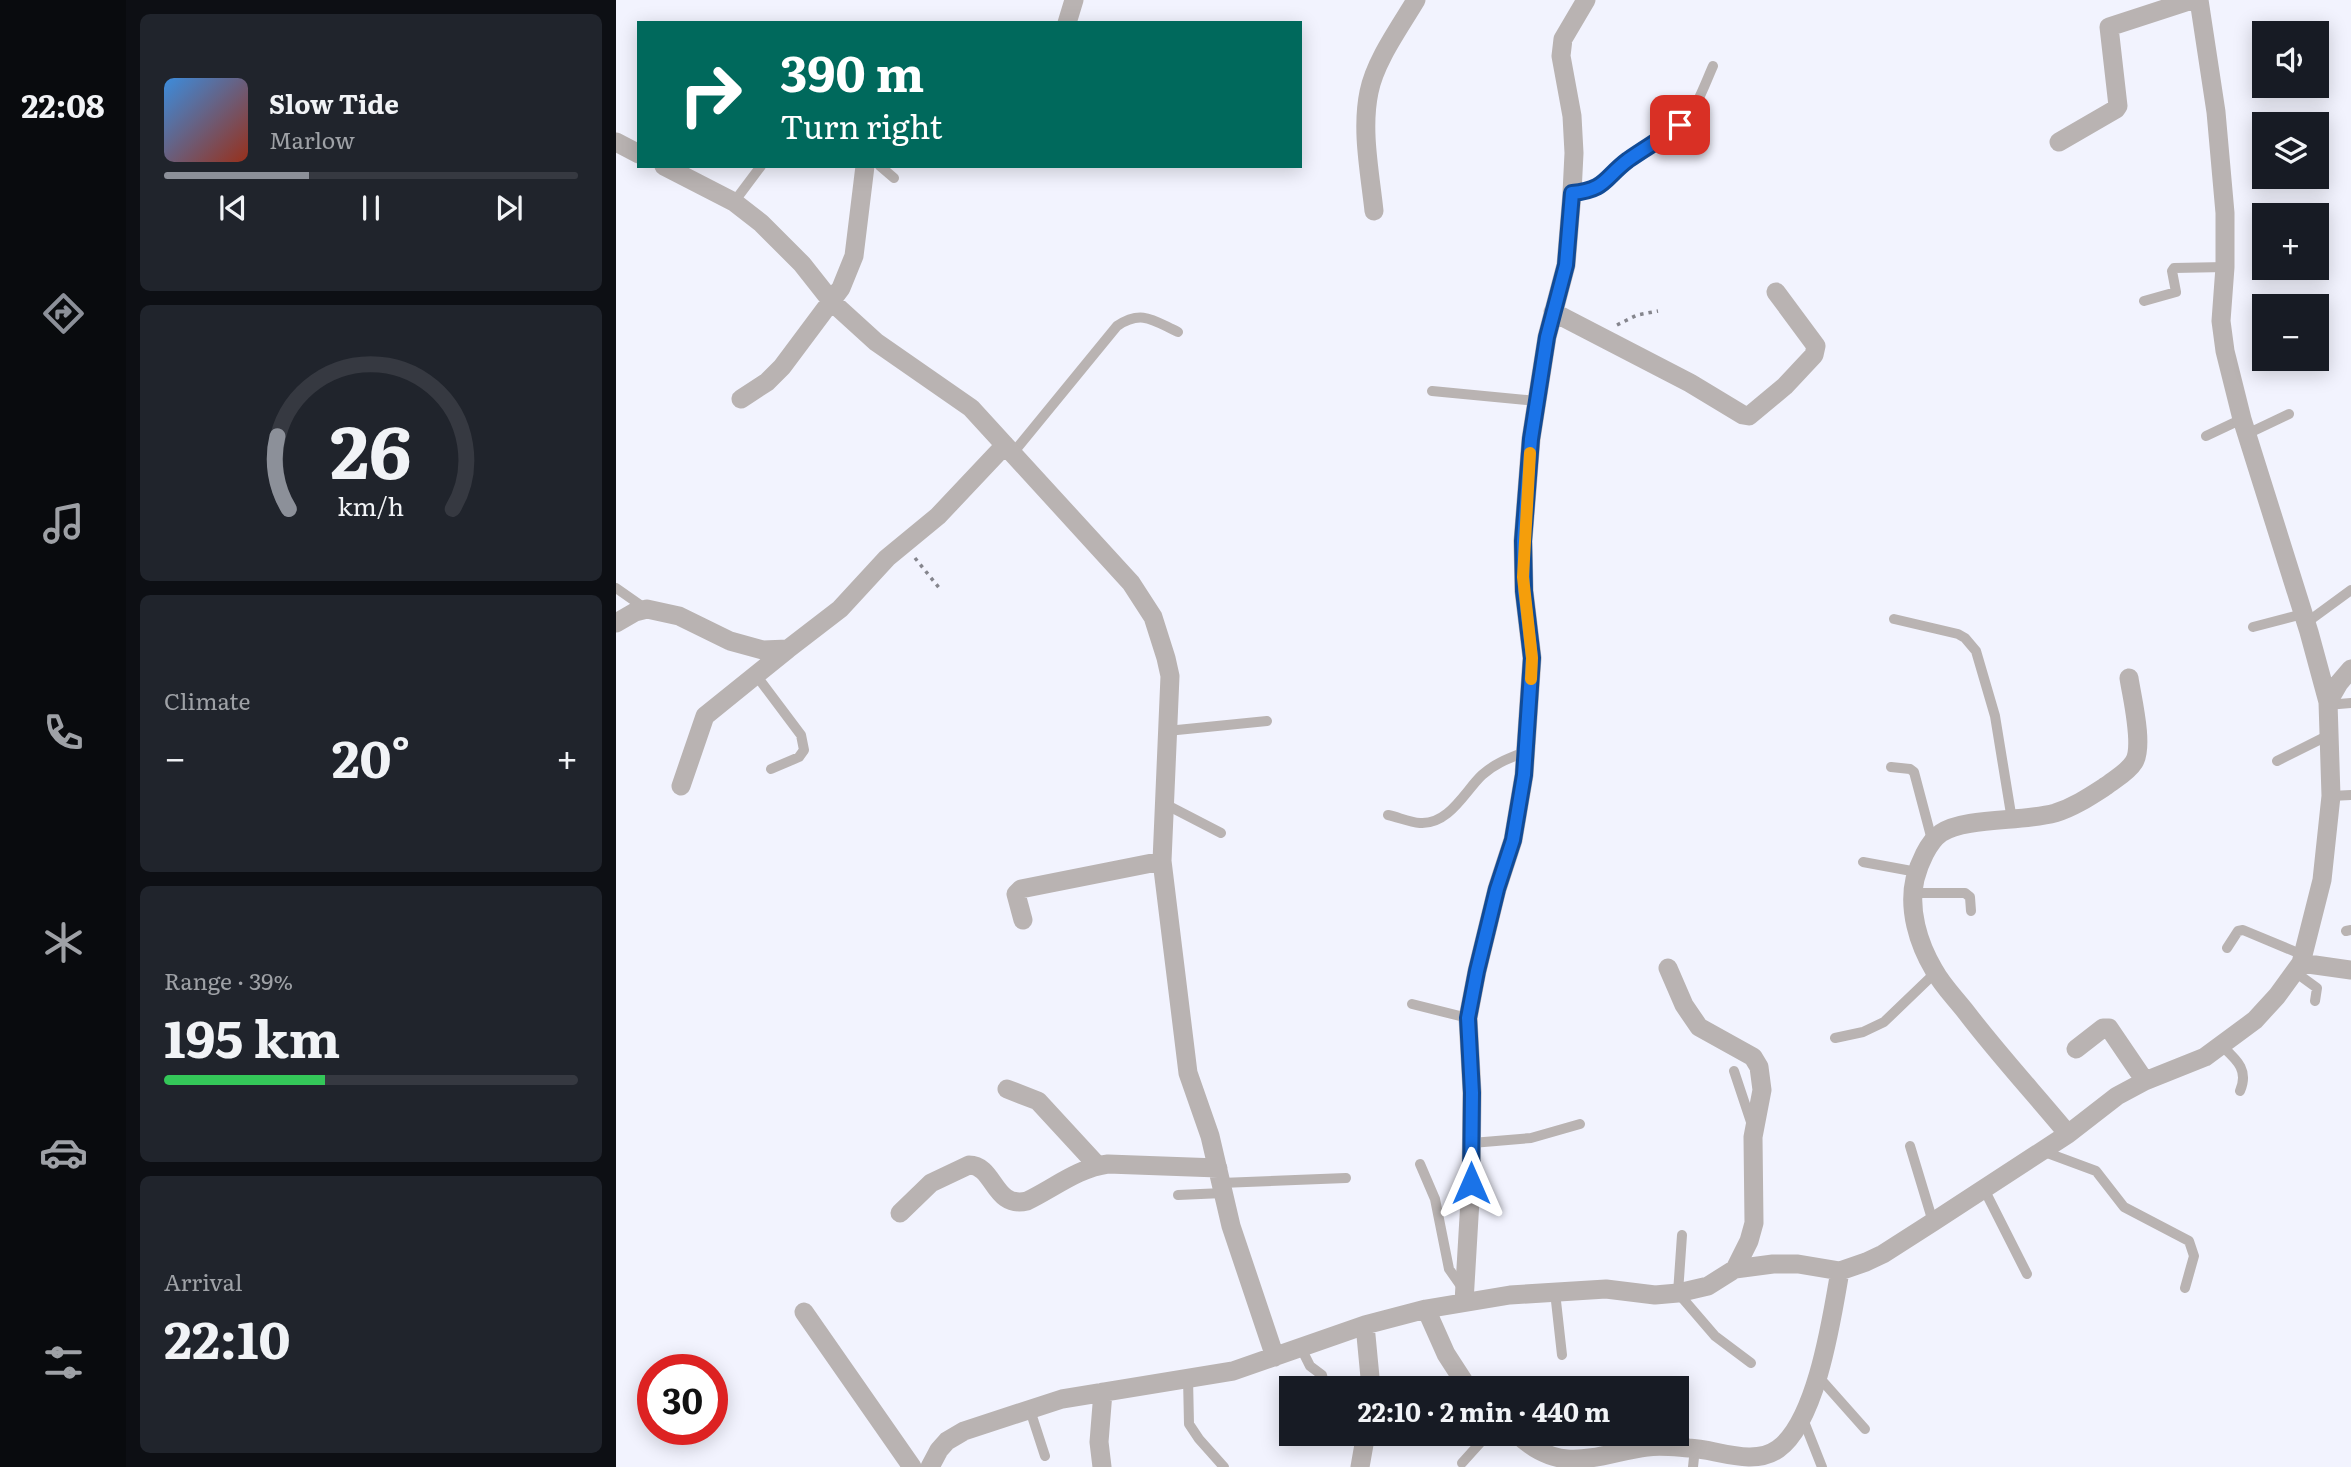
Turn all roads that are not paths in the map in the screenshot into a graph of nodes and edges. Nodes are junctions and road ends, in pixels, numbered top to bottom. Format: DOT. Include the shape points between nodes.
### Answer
graph roads {
  1 [pos="1074,0"];
  2 [pos="1416,0"];
  3 [pos="1586,0"];
  4 [pos="2192,0"];
  5 [pos="2199,0"];
  6 [pos="1069,21"];
  7 [pos="1713,66"];
  8 [pos="616,142"];
  9 [pos="2059,142"];
  10 [pos="637,153"];
  11 [pos="668,168"];
  12 [pos="760,168"];
  13 [pos="865,168"];
  14 [pos="882,168"];
  15 [pos="894,178"];
  16 [pos="1572,193"];
  17 [pos="734,202"];
  18 [pos="1374,211"];
  19 [pos="2225,267"];
  20 [pos="1776,292"];
  21 [pos="2144,301"];
  22 [pos="832,302"];
  23 [pos="1553,312"];
  24 [pos="1178,332"];
  25 [pos="1432,391"];
  26 [pos="741,399"];
  27 [pos="1537,401"];
  28 [pos="2289,414"];
  29 [pos="2244,427"];
  30 [pos="2206,436"];
  31 [pos="1009,449"];
  32 [pos="616,588"];
  33 [pos="2351,590"];
  34 [pos="647,609"];
  35 [pos="1894,619"];
  36 [pos="2305,619"];
  37 [pos="616,623"];
  38 [pos="2253,628"];
  39 [pos="789,649"];
  40 [pos="2351,670"];
  41 [pos="756,675"];
  42 [pos="2129,678"];
  43 [pos="2351,703"];
  44 [pos="2328,704"];
  45 [pos="1267,721"];
  46 [pos="1167,731"];
  47 [pos="2329,735"];
  48 [pos="1526,751"];
  49 [pos="2277,761"];
  50 [pos="1891,766"];
  51 [pos="771,769"];
  52 [pos="681,786"];
  53 [pos="2351,795"];
  54 [pos="2331,796"];
  55 [pos="1163,803"];
  56 [pos="1388,815"];
  57 [pos="2012,821"];
  58 [pos="1221,833"];
  59 [pos="1932,841"];
  60 [pos="1162,861"];
  61 [pos="1863,862"];
  62 [pos="1917,872"];
  63 [pos="1912,893"];
  64 [pos="1971,912"];
  65 [pos="1023,920"];
  66 [pos="2227,948"];
  67 [pos="2299,964"];
  68 [pos="1668,968"];
  69 [pos="2351,970"];
  70 [pos="1935,973"];
  71 [pos="2315,1001"];
  72 [pos="1412,1004"];
  73 [pos="1468,1018"];
  74 [pos="1835,1038"];
  75 [pos="2222,1046"];
  76 [pos="2076,1049"];
  77 [pos="1734,1071"];
  78 [pos="2145,1081"];
  79 [pos="1007,1089"];
  80 [pos="2240,1091"];
  81 [pos="1580,1125"];
  82 [pos="1754,1129"];
  83 [pos="2068,1134"];
  84 [pos="1472,1143"];
  85 [pos="1910,1146"];
  86 [pos="2042,1151"];
  87 [pos="1420,1164"];
  88 [pos="1097,1165"];
  89 [pos="1346,1178"];
  90 [pos="1221,1181"];
  91 [pos="1984,1189"];
  92 [pos="1178,1195"];
  93 [pos="900,1213"];
  94 [pos="1933,1222"];
  95 [pos="1682,1235"];
  96 [pos="1735,1269"];
  97 [pos="1840,1270"];
  98 [pos="2027,1274"];
  99 [pos="2185,1288"];
  100 [pos="1555,1292"];
  101 [pos="1678,1293"];
  102 [pos="1465,1297"];
  103 [pos="1426,1308"];
  104 [pos="804,1312"];
  105 [pos="1366,1325"];
  106 [pos="1301,1348"];
  107 [pos="1562,1355"];
  108 [pos="1275,1357"];
  109 [pos="1751,1363"];
  110 [pos="1817,1375"];
  111 [pos="1322,1376"];
  112 [pos="1370,1376"];
  113 [pos="1460,1376"];
  114 [pos="1188,1378"];
  115 [pos="1102,1392"];
  116 [pos="1030,1410"];
  117 [pos="1803,1418"];
  118 [pos="1865,1429"];
  119 [pos="1364,1446"];
  120 [pos="1477,1446"];
  121 [pos="1530,1446"];
  122 [pos="1045,1456"];
  123 [pos="1694,1457"];
  124 [pos="1610,1460"];
  125 [pos="1462,1462"];
  126 [pos="1752,1462"];
  127 [pos="912,1467"];
  128 [pos="930,1467"];
  129 [pos="1102,1467"];
  130 [pos="1224,1467"];
  131 [pos="1360,1467"];
  132 [pos="1822,1467"];
  1 -- 6 [label="street"];
  2 -- 18 [label="street" via="1375,71 1369,91 1366,125"];
  3 -- 16 [label="street" via="1563,39 1561,56 1572,116"];
  4 -- 9 [label="street" via="2111,25 2118,106"];
  5 -- 19 [label="street" via="2222,169"];
  7 -- 16 [label="lane" via="1696,104 1680,125 1626,162 1605,183"];
  8 -- 10 [label="street"];
  11 -- 17 [label="street"];
  12 -- 17 [label="lane"];
  13 -- 22 [label="street" via="854,256"];
  14 -- 15 [label="lane"];
  16 -- 23 [label="street" via="1566,265"];
  17 -- 22 [label="street" via="802,264"];
  19 -- 21 [label="lane" via="2174,268 2176,292"];
  19 -- 29 [label="street" via="2221,321"];
  20 -- 23 [label="street" via="1816,351 1785,386 1749,416"];
  22 -- 26 [label="street" via="767,383"];
  22 -- 31 [label="street" via="876,342 971,408"];
  23 -- 27 [label="street"];
  24 -- 31 [label="lane" via="1137,316 1117,326"];
  25 -- 27 [label="lane"];
  27 -- 48 [label="street" via="1523,541 1532,658"];
  28 -- 29 [label="lane"];
  29 -- 30 [label="lane"];
  29 -- 36 [label="street"];
  31 -- 39 [label="street" via="887,558 840,609"];
  31 -- 46 [label="street" via="1131,583 1153,617 1170,676"];
  32 -- 34 [label="lane"];
  33 -- 36 [label="lane"];
  34 -- 37 [label="street"];
  34 -- 39 [label="street" via="680,616 752,647"];
  35 -- 57 [label="lane" via="1958,634 1976,651 1999,734"];
  36 -- 38 [label="lane"];
  36 -- 44 [label="street"];
  39 -- 41 [label="street"];
  40 -- 44 [label="street"];
  41 -- 51 [label="lane" via="804,743 799,757"];
  41 -- 52 [label="street" via="705,716"];
  42 -- 57 [label="street" via="2138,746 2134,762 2081,803"];
  43 -- 44 [label="lane"];
  44 -- 47 [label="street"];
  45 -- 46 [label="lane"];
  46 -- 55 [label="street"];
  47 -- 49 [label="lane"];
  47 -- 54 [label="street"];
  48 -- 56 [label="lane" via="1482,775 1436,820 1421,823"];
  48 -- 73 [label="street" via="1513,840 1497,889"];
  50 -- 59 [label="lane" via="1914,772"];
  53 -- 54 [label="lane"];
  54 -- 67 [label="street" via="2322,880"];
  55 -- 58 [label="lane"];
  55 -- 60 [label="street"];
  57 -- 59 [label="street" via="1951,829"];
  59 -- 62 [label="street"];
  60 -- 65 [label="street" via="1021,889 1016,894"];
  60 -- 90 [label="street" via="1188,1073"];
  61 -- 62 [label="lane"];
  62 -- 63 [label="street"];
  63 -- 64 [label="lane" via="1965,893 1970,897"];
  63 -- 70 [label="street" via="1916,925"];
  66 -- 67 [label="lane" via="2243,930"];
  67 -- 69 [label="street"];
  67 -- 71 [label="lane" via="2317,988"];
  67 -- 75 [label="street" via="2255,1020"];
  68 -- 82 [label="street" via="1699,1027 1757,1062 1762,1090"];
  70 -- 74 [label="lane" via="1884,1022"];
  70 -- 83 [label="street"];
  72 -- 73 [label="lane"];
  73 -- 84 [label="street"];
  75 -- 78 [label="street"];
  75 -- 80 [label="lane" via="2245,1076"];
  76 -- 78 [label="street" via="2109,1028"];
  77 -- 82 [label="lane"];
  78 -- 83 [label="street"];
  79 -- 88 [label="street" via="1038,1101"];
  81 -- 84 [label="lane" via="1531,1138"];
  82 -- 96 [label="street" via="1754,1223"];
  83 -- 86 [label="street"];
  84 -- 102 [label="street"];
  85 -- 94 [label="lane"];
  86 -- 91 [label="street"];
  86 -- 99 [label="lane" via="2096,1171 2124,1207 2189,1241 2194,1256"];
  87 -- 102 [label="lane" via="1435,1199 1449,1269"];
  88 -- 90 [label="street"];
  88 -- 93 [label="street" via="1017,1203 1007,1200 980,1169 969,1165 931,1183"];
  89 -- 90 [label="lane"];
  90 -- 92 [label="lane"];
  90 -- 108 [label="street" via="1231,1226"];
  91 -- 94 [label="street"];
  91 -- 98 [label="lane"];
  94 -- 97 [label="street" via="1883,1254"];
  95 -- 101 [label="lane"];
  96 -- 97 [label="street" via="1798,1264"];
  96 -- 101 [label="street" via="1708,1286"];
  97 -- 110 [label="street"];
  100 -- 101 [label="street"];
  100 -- 102 [label="street"];
  100 -- 107 [label="lane"];
  101 -- 109 [label="lane" via="1715,1336"];
  102 -- 103 [label="street"];
  103 -- 105 [label="street"];
  103 -- 113 [label="street"];
  104 -- 127 [label="street"];
  105 -- 106 [label="street"];
  105 -- 112 [label="street"];
  106 -- 108 [label="street"];
  106 -- 111 [label="lane" via="1310,1366"];
  108 -- 114 [label="street" via="1233,1371"];
  110 -- 117 [label="street"];
  110 -- 118 [label="lane"];
  114 -- 115 [label="street"];
  114 -- 130 [label="lane" via="1189,1424"];
  115 -- 116 [label="street"];
  115 -- 129 [label="street"];
  116 -- 122 [label="lane"];
  116 -- 128 [label="street" via="964,1431 947,1441"];
  117 -- 126 [label="street" via="1777,1450"];
  117 -- 132 [label="lane"];
  119 -- 131 [label="street"];
  120 -- 125 [label="lane"];
  121 -- 124 [label="street" via="1569,1459"];
  123 -- 124 [label="street" via="1648,1446"];
  123 -- 126 [label="street"];
}
